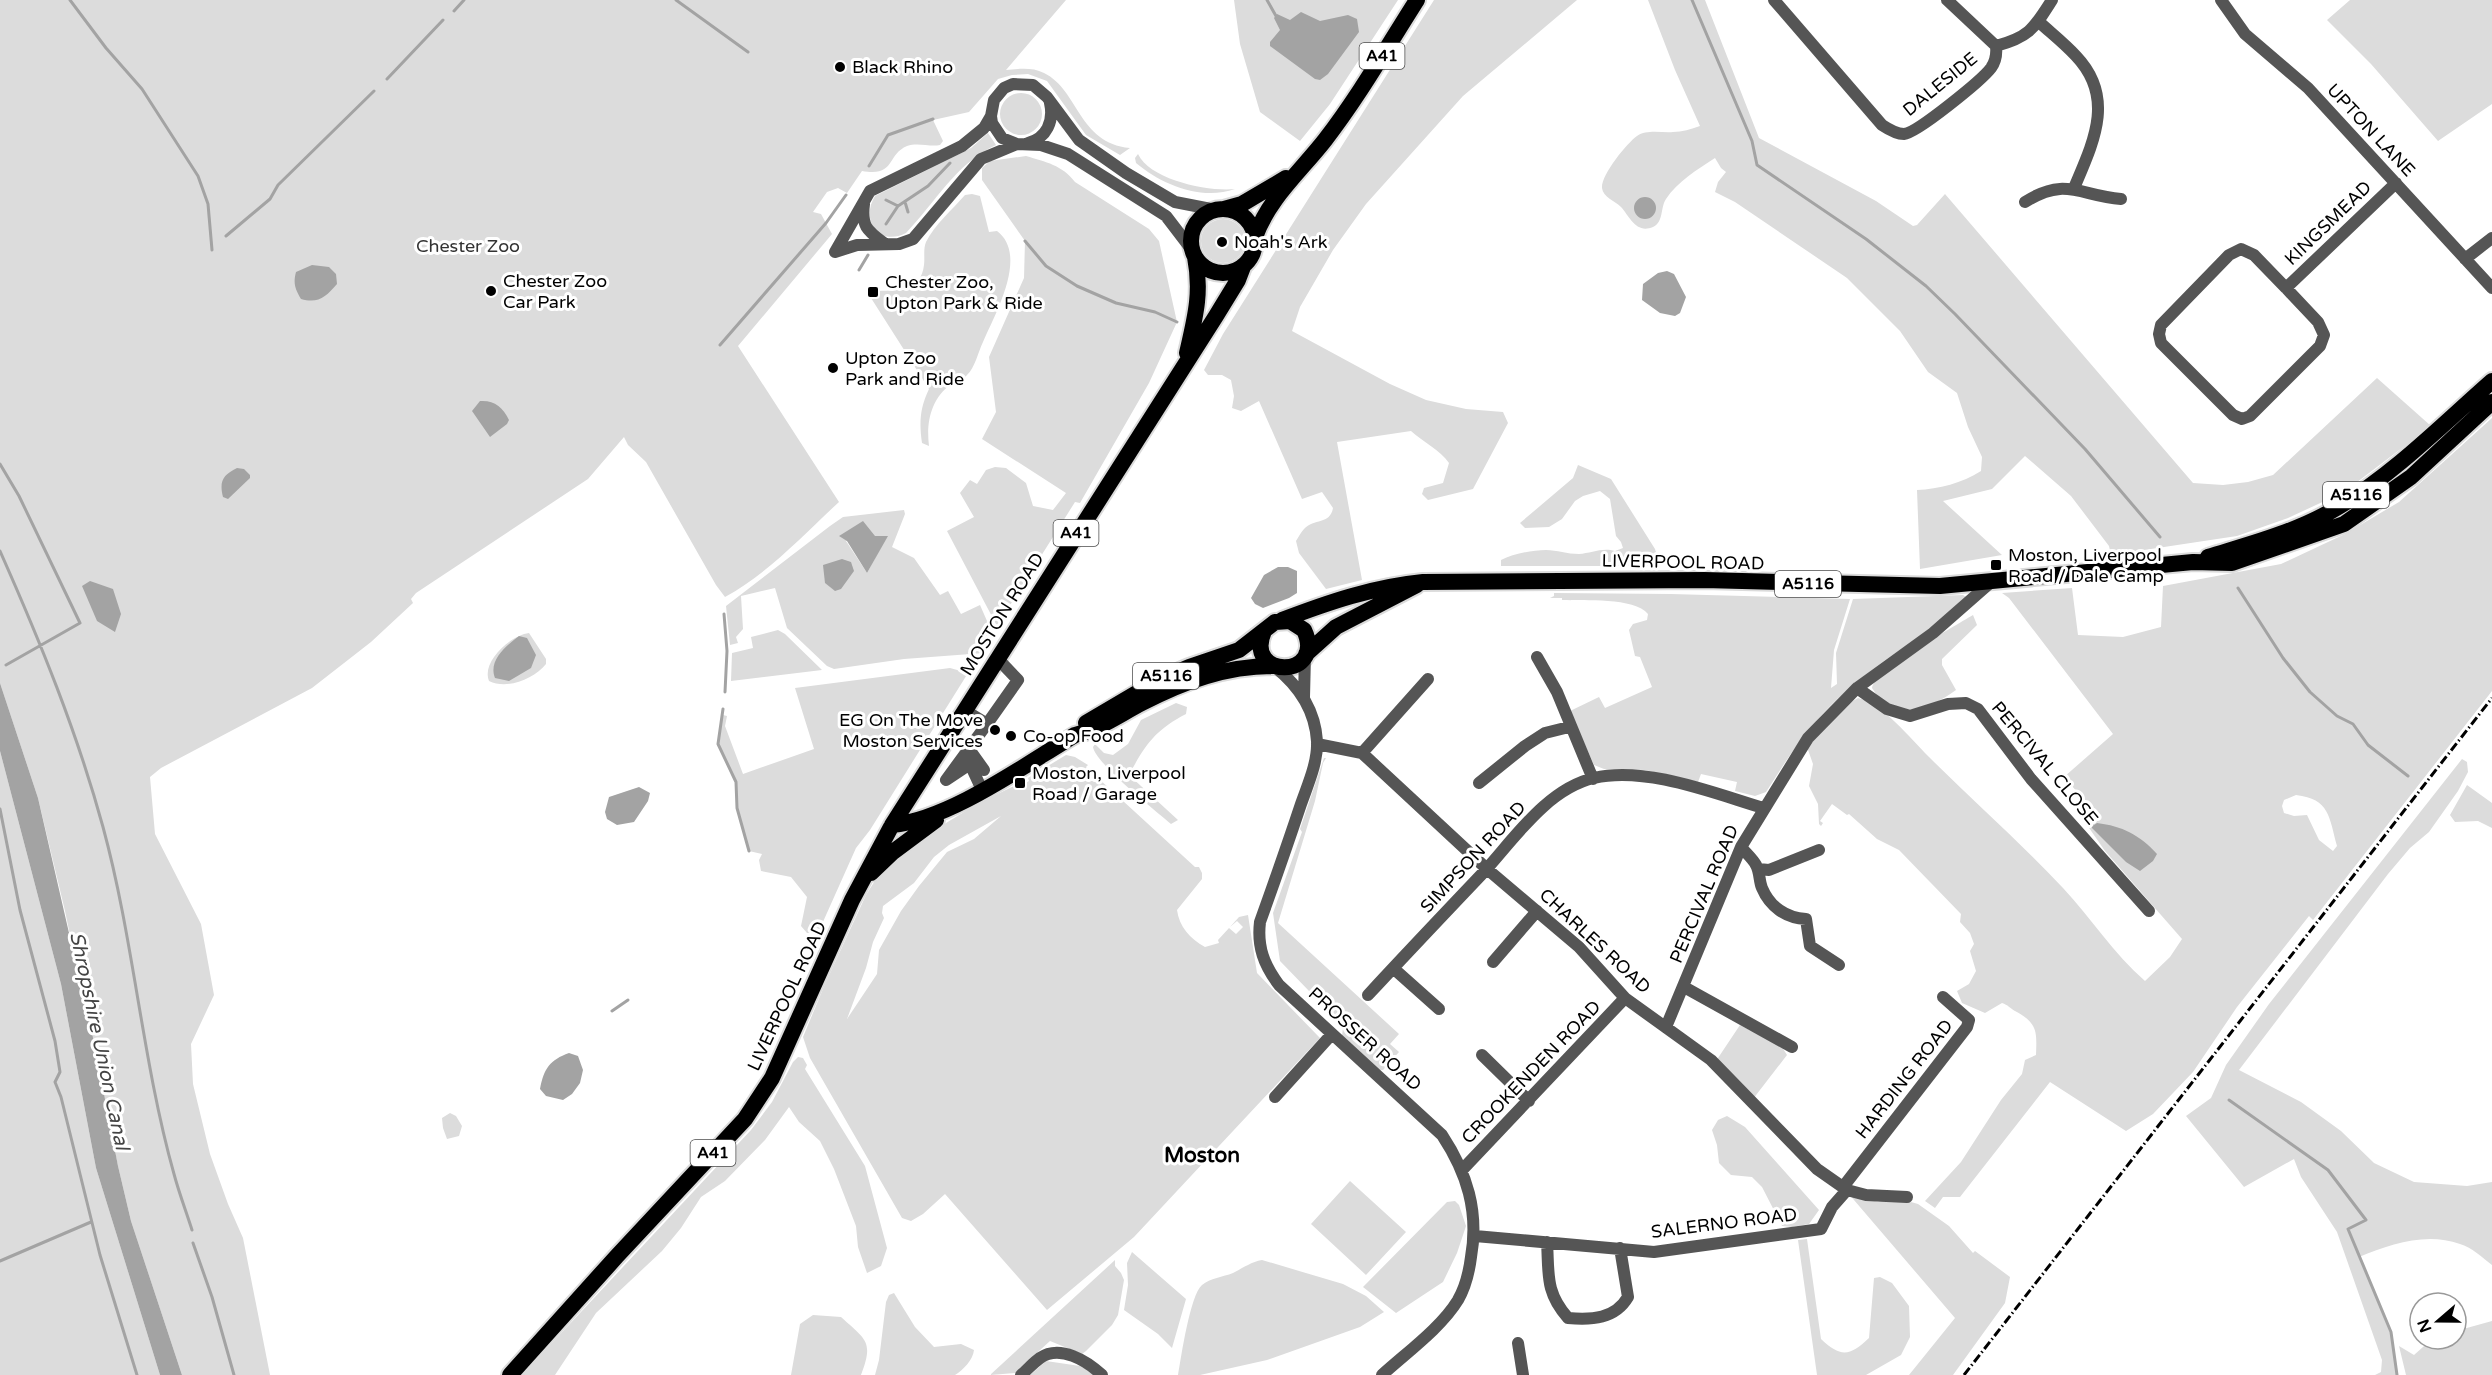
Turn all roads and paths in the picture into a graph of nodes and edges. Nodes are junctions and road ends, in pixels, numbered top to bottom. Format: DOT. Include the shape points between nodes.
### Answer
graph roads {
  1 [pos="1417,0"];
  2 [pos="1774,0"];
  3 [pos="1947,0"];
  4 [pos="2052,0"];
  5 [pos="2221,0"];
  6 [pos="2038,21"];
  7 [pos="1996,46"];
  8 [pos="1047,97"];
  9 [pos="991,116"];
  10 [pos="1022,144"];
  11 [pos="1300,169"];
  12 [pos="2396,183"];
  13 [pos="2074,188"];
  14 [pos="864,198"];
  15 [pos="2121,199"];
  16 [pos="2025,202"];
  17 [pos="1220,209"];
  18 [pos="1255,237"];
  19 [pos="2492,238"];
  20 [pos="885,244"];
  21 [pos="1193,253"];
  22 [pos="2465,259"];
  23 [pos="1243,267"];
  24 [pos="2286,288"];
  25 [pos="2492,288"];
  26 [pos="1185,366"];
  27 [pos="2492,381"];
  28 [pos="2492,402"];
  29 [pos="2193,562"];
  30 [pos="1423,582"];
  31 [pos="1990,583"];
  32 [pos="1282,620"];
  33 [pos="1264,631"];
  34 [pos="1306,655"];
  35 [pos="1537,657"];
  36 [pos="997,658"];
  37 [pos="1275,666"];
  38 [pos="1428,679"];
  39 [pos="1857,688"];
  40 [pos="1304,698"];
  41 [pos="964,710"];
  42 [pos="987,724"];
  43 [pos="1569,727"];
  44 [pos="1075,735"];
  45 [pos="948,736"];
  46 [pos="1317,744"];
  47 [pos="969,749"];
  48 [pos="1362,753"];
  49 [pos="984,770"];
  50 [pos="1593,778"];
  51 [pos="1479,783"];
  52 [pos="982,790"];
  53 [pos="964,800"];
  54 [pos="1763,808"];
  55 [pos="892,825"];
  56 [pos="1741,847"];
  57 [pos="1819,850"];
  58 [pos="1487,869"];
  59 [pos="1758,869"];
  60 [pos="857,890"];
  61 [pos="1803,908"];
  62 [pos="1537,911"];
  63 [pos="2149,911"];
  64 [pos="1794,918"];
  65 [pos="1493,962"];
  66 [pos="1839,965"];
  67 [pos="1393,968"];
  68 [pos="1684,987"];
  69 [pos="1368,995"];
  70 [pos="1943,997"];
  71 [pos="1625,998"];
  72 [pos="1439,1009"];
  73 [pos="1666,1027"];
  74 [pos="1332,1034"];
  75 [pos="1792,1047"];
  76 [pos="1482,1055"];
  77 [pos="1275,1097"];
  78 [pos="1529,1101"];
  79 [pos="1462,1170"];
  80 [pos="1845,1189"];
  81 [pos="1907,1197"];
  82 [pos="1475,1236"];
  83 [pos="1547,1242"];
  84 [pos="1620,1248"];
  85 [pos="1518,1343"];
  86 [pos="510,1375"];
  87 [pos="1022,1375"];
  88 [pos="1102,1375"];
  89 [pos="1382,1375"];
  90 [pos="1522,1375"];
  1 -- 11 [label="highway, A41" via="1346,111"];
  2 -- 7 [label="street, DALESIDE" via="1882,125 1894,132 1914,130 1985,75 1997,56"];
  3 -- 7 [label="street, DALESIDE"];
  4 -- 6 [label="street"];
  5 -- 12 [label="street, UPTON LANE" via="2245,34 2295,74"];
  6 -- 7 [label="street" via="2034,29 2015,41"];
  6 -- 13 [label="street" via="2077,57 2097,95 2098,125"];
  8 -- 9 [label="street" via="1033,85 1013,84 997,95"];
  8 -- 10 [label="street" via="1052,112 1050,125 1040,138"];
  8 -- 17 [label="street" via="1079,140 1126,173 1175,202"];
  9 -- 10 [label="street" via="998,134 1009,142"];
  9 -- 14 [label="street" via="984,128 962,146 870,191"];
  10 -- 20 [label="street" via="981,159 913,239"];
  10 -- 21 [label="street" via="1041,145 1068,154 1137,197 1166,216"];
  11 -- 17 [label="highway, A41" via="1242,204"];
  11 -- 18 [label="highway, A41" via="1271,204"];
  12 -- 22 [label="street, UPTON LANE"];
  12 -- 24 [label="street, KINGSMEAD"];
  13 -- 15 [label="street"];
  13 -- 16 [label="street" via="2049,190"];
  14 -- 20 [label="street" via="864,224"];
  14 -- 20 [label="street" via="835,252 857,245"];
  17 -- 18 [label="highway" via="1245,218"];
  17 -- 21 [label="highway" via="1204,215 1197,223 1191,240"];
  18 -- 23 [label="highway" via="1252,254"];
  19 -- 22 [label="street"];
  21 -- 23 [label="highway" via="1204,267 1219,273"];
  21 -- 26 [label="highway, MOSTON ROAD / A41" via="1198,274 1198,308"];
  22 -- 25 [label="street, UPTON LANE"];
  23 -- 26 [label="highway, MOSTON ROAD / A41"];
  24 -- 24 [label="street, KINGSMEAD" via="2318,322 2324,335 2320,346 2250,416 2242,419 2233,415 2162,343 2161,325 2229,255 2241,249 2254,255"];
  26 -- 36 [label="highway, MOSTON ROAD / A41"];
  27 -- 29 [label="highway, LIVERPOOL ROAD / A5116" via="2394,468 2340,507 2280,535"];
  28 -- 29 [label="highway, LIVERPOOL ROAD / A5116" via="2411,477 2344,524 2232,563"];
  29 -- 31 [label="highway, LIVERPOOL ROAD / A5116"];
  30 -- 31 [label="highway, LIVERPOOL ROAD / A5116" via="1704,580 1940,586"];
  30 -- 32 [label="highway, LIVERPOOL ROAD / A5116" via="1352,594"];
  30 -- 34 [label="highway, LIVERPOOL ROAD / A5116" via="1336,627"];
  31 -- 39 [label="street, PERCIVAL ROAD" via="1933,633"];
  32 -- 33 [label="highway, A5116"];
  32 -- 34 [label="highway" via="1304,630"];
  33 -- 37 [label="highway" via="1260,647 1267,661"];
  33 -- 44 [label="highway, A5116" via="1239,650 1188,667 1144,688 1087,721"];
  34 -- 37 [label="highway, A5116" via="1289,668"];
  34 -- 40 [label="street, PROSSER ROAD"];
  35 -- 43 [label="street" via="1557,692"];
  36 -- 41 [label="highway, MOSTON ROAD / A41"];
  36 -- 42 [label="street" via="1018,680"];
  37 -- 40 [label="street, PROSSER ROAD"];
  37 -- 44 [label="highway, A5116" via="1231,669 1192,680 1094,730"];
  38 -- 48 [label="street"];
  39 -- 54 [label="street, PERCIVAL ROAD" via="1808,738"];
  39 -- 63 [label="street, PERCIVAL CLOSE" via="1887,709 1910,716 1948,704 1966,703 1978,710 2031,779"];
  40 -- 46 [label="street, PROSSER ROAD"];
  41 -- 42 [label="street"];
  41 -- 45 [label="highway, MOSTON ROAD / A41"];
  42 -- 47 [label="street"];
  43 -- 50 [label="street"];
  43 -- 51 [label="street" via="1545,733"];
  44 -- 52 [label="highway, A5116"];
  45 -- 47 [label="street"];
  45 -- 55 [label="highway, MOSTON ROAD / A41"];
  46 -- 48 [label="street"];
  46 -- 74 [label="street, PROSSER ROAD" via="1258,938 1268,969 1279,985"];
  47 -- 49 [label="street"];
  47 -- 52 [label="street" via="946,780 970,764"];
  48 -- 58 [label="street, CHARLES ROAD"];
  50 -- 54 [label="street, SIMPSON ROAD" via="1630,776 1665,780"];
  50 -- 58 [label="street, SIMPSON ROAD" via="1558,796 1526,822"];
  52 -- 53 [label="highway, A5116"];
  53 -- 55 [label="highway, A5116" via="921,819"];
  53 -- 60 [label="highway" via="893,852"];
  54 -- 56 [label="street, PERCIVAL ROAD"];
  55 -- 60 [label="highway, LIVERPOOL ROAD / A41"];
  56 -- 59 [label="street"];
  56 -- 68 [label="street, PERCIVAL ROAD"];
  57 -- 59 [label="street" via="1769,870"];
  58 -- 62 [label="street, CHARLES ROAD"];
  58 -- 67 [label="street, SIMPSON ROAD"];
  59 -- 64 [label="street" via="1769,900"];
  60 -- 86 [label="highway, LIVERPOOL ROAD / A41" via="772,1078 745,1119"];
  61 -- 64 [label="street"];
  62 -- 65 [label="street"];
  62 -- 71 [label="street, CHARLES ROAD" via="1579,947"];
  64 -- 66 [label="street" via="1806,919 1810,945"];
  67 -- 69 [label="street, SIMPSON ROAD"];
  67 -- 72 [label="street"];
  68 -- 73 [label="street, PERCIVAL ROAD"];
  68 -- 75 [label="street"];
  70 -- 80 [label="street, HARDING ROAD" via="1969,1020 1967,1027"];
  71 -- 73 [label="street, CHARLES ROAD"];
  71 -- 78 [label="street, CROOKENDEN ROAD"];
  73 -- 80 [label="street, CHARLES ROAD" via="1711,1060 1817,1169"];
  74 -- 77 [label="street"];
  74 -- 79 [label="street, PROSSER ROAD" via="1442,1135"];
  76 -- 78 [label="street"];
  78 -- 79 [label="street, CROOKENDEN ROAD"];
  79 -- 82 [label="street, PROSSER ROAD" via="1469,1186"];
  80 -- 81 [label="street, CHARLES ROAD" via="1866,1195"];
  80 -- 84 [label="street, SALERNO ROAD" via="1821,1229 1654,1252"];
  82 -- 83 [label="street, SALERNO ROAD"];
  82 -- 89 [label="street, PROSSER ROAD" via="1468,1280 1457,1302 1441,1322"];
  83 -- 84 [label="street, SALERNO ROAD"];
  83 -- 84 [label="street" via="1551,1292 1568,1318 1584,1320 1615,1313 1628,1297"];
  85 -- 90 [label="street"];
  87 -- 88 [label="street" via="1041,1357 1052,1353 1080,1358"];
}
